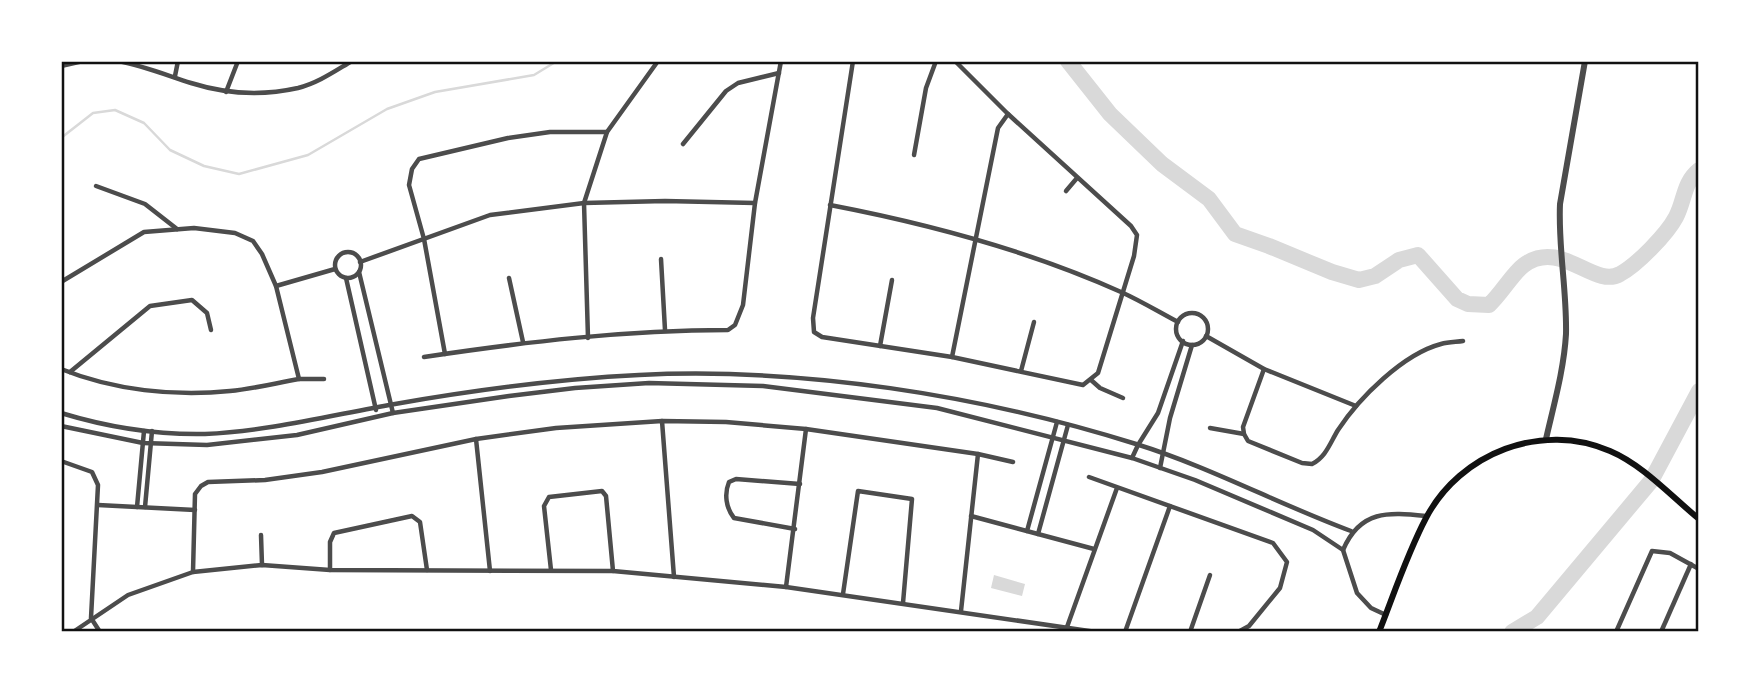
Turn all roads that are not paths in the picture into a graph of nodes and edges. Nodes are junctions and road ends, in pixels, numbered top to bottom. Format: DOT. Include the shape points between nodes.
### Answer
graph roads {
  1 [pos="83,61"];
  2 [pos="118,61"];
  3 [pos="178,61"];
  4 [pos="237,61"];
  5 [pos="352,61"];
  6 [pos="658,61"];
  7 [pos="781,61"];
  8 [pos="853,61"];
  9 [pos="936,61"];
  10 [pos="955,61"];
  11 [pos="1585,61"];
  12 [pos="61,66"];
  13 [pos="779,73"];
  14 [pos="175,76"];
  15 [pos="226,92"];
  16 [pos="1008,114"];
  17 [pos="607,132"];
  18 [pos="683,144"];
  19 [pos="914,155"];
  20 [pos="1077,178"];
  21 [pos="96,186"];
  22 [pos="1066,191"];
  23 [pos="584,203"];
  24 [pos="755,203"];
  25 [pos="830,205"];
  26 [pos="177,229"];
  27 [pos="424,239"];
  28 [pos="977,239"];
  29 [pos="662,259"];
  30 [pos="360,262"];
  31 [pos="335,269"];
  32 [pos="359,272"];
  33 [pos="346,278"];
  34 [pos="509,278"];
  35 [pos="891,279"];
  36 [pos="61,282"];
  37 [pos="276,286"];
  38 [pos="1122,292"];
  39 [pos="1034,322"];
  40 [pos="1178,322"];
  41 [pos="211,330"];
  42 [pos="665,330"];
  43 [pos="1206,337"];
  44 [pos="588,338"];
  45 [pos="1183,341"];
  46 [pos="1463,341"];
  47 [pos="523,342"];
  48 [pos="1192,345"];
  49 [pos="880,346"];
  50 [pos="445,354"];
  51 [pos="424,357"];
  52 [pos="952,357"];
  53 [pos="61,369"];
  54 [pos="1264,369"];
  55 [pos="1021,371"];
  56 [pos="69,372"];
  57 [pos="299,379"];
  58 [pos="324,379"];
  59 [pos="1091,380"];
  60 [pos="1123,398"];
  61 [pos="390,405"];
  62 [pos="1356,407"];
  63 [pos="376,408"];
  64 [pos="1158,412"];
  65 [pos="61,413"];
  66 [pos="393,413"];
  67 [pos="379,417"];
  68 [pos="1170,418"];
  69 [pos="662,421"];
  70 [pos="1057,422"];
  71 [pos="1068,425"];
  72 [pos="61,426"];
  73 [pos="1210,428"];
  74 [pos="806,429"];
  75 [pos="144,431"];
  76 [pos="152,431"];
  77 [pos="1244,434"];
  78 [pos="1053,437"];
  79 [pos="476,439"];
  80 [pos="1064,439"];
  81 [pos="1546,439"];
  82 [pos="143,443"];
  83 [pos="151,443"];
  84 [pos="1138,445"];
  85 [pos="978,454"];
  86 [pos="1164,454"];
  87 [pos="1132,458"];
  88 [pos="61,461"];
  89 [pos="1013,462"];
  90 [pos="1160,468"];
  91 [pos="1089,477"];
  92 [pos="800,484"];
  93 [pos="1117,488"];
  94 [pos="98,505"];
  95 [pos="1170,506"];
  96 [pos="137,507"];
  97 [pos="145,507"];
  98 [pos="195,510"];
  99 [pos="971,516"];
  100 [pos="1427,516"];
  101 [pos="1699,518"];
  102 [pos="795,529"];
  103 [pos="1027,531"];
  104 [pos="1351,531"];
  105 [pos="1038,534"];
  106 [pos="261,535"];
  107 [pos="1094,549"];
  108 [pos="1343,550"];
  109 [pos="1691,564"];
  110 [pos="262,565"];
  111 [pos="427,569"];
  112 [pos="1699,569"];
  113 [pos="330,570"];
  114 [pos="551,570"];
  115 [pos="490,571"];
  116 [pos="613,571"];
  117 [pos="193,572"];
  118 [pos="1210,576"];
  119 [pos="674,577"];
  120 [pos="786,587"];
  121 [pos="843,594"];
  122 [pos="903,603"];
  123 [pos="961,611"];
  124 [pos="1386,615"];
  125 [pos="91,618"];
  126 [pos="1066,627"];
  127 [pos="73,632"];
  128 [pos="100,632"];
  129 [pos="1096,632"];
  130 [pos="1125,632"];
  131 [pos="1190,632"];
  132 [pos="1238,632"];
  133 [pos="1379,632"];
  134 [pos="1616,632"];
  135 [pos="1661,632"];
  1 -- 12 [label="street"];
  2 -- 14 [label="street"];
  3 -- 14 [label="street"];
  4 -- 15 [label="street"];
  5 -- 15 [label="street" via="299,88"];
  6 -- 17 [label="street"];
  7 -- 13 [label="street"];
  8 -- 25 [label="street"];
  9 -- 19 [label="street" via="926,88"];
  10 -- 16 [label="street"];
  11 -- 81 [label="street" via="1560,204 1564,352"];
  13 -- 18 [label="street" via="738,83 726,91"];
  13 -- 24 [label="street"];
  14 -- 15 [label="street"];
  16 -- 20 [label="street"];
  16 -- 28 [label="street" via="998,128"];
  17 -- 23 [label="street"];
  17 -- 27 [label="street" via="508,138 419,159 409,186"];
  20 -- 22 [label="street"];
  20 -- 38 [label="street" via="1138,235"];
  21 -- 26 [label="street" via="145,204"];
  23 -- 24 [label="street"];
  23 -- 27 [label="street" via="490,215"];
  23 -- 44 [label="street"];
  24 -- 42 [label="street" via="743,305 735,325 728,330"];
  25 -- 28 [label="street"];
  25 -- 49 [label="street" via="814,332"];
  26 -- 36 [label="street" via="144,232"];
  26 -- 37 [label="street" via="235,233 253,241"];
  27 -- 30 [label="street"];
  27 -- 50 [label="street"];
  28 -- 38 [label="street"];
  28 -- 52 [label="street"];
  29 -- 42 [label="street"];
  30 -- 31 [label="street" via="345,253 338,257"];
  30 -- 32 [label="street"];
  31 -- 33 [label="street"];
  31 -- 37 [label="street"];
  32 -- 33 [label="street"];
  32 -- 61 [label="street"];
  33 -- 63 [label="street"];
  34 -- 47 [label="street"];
  35 -- 49 [label="street"];
  37 -- 57 [label="street"];
  38 -- 40 [label="street"];
  38 -- 59 [label="street" via="1098,373"];
  39 -- 55 [label="street"];
  40 -- 43 [label="street" via="1189,313 1199,314 1207,322"];
  40 -- 45 [label="street" via="1177,333"];
  41 -- 56 [label="street" via="208,313 192,300 150,306"];
  42 -- 44 [label="street"];
  43 -- 48 [label="street"];
  43 -- 54 [label="street"];
  44 -- 47 [label="street"];
  45 -- 48 [label="street"];
  45 -- 64 [label="street"];
  46 -- 62 [label="street" via="1440,344 1412,358 1388,374"];
  47 -- 50 [label="street"];
  48 -- 68 [label="street"];
  49 -- 52 [label="street"];
  50 -- 51 [label="street"];
  52 -- 55 [label="street"];
  53 -- 56 [label="street"];
  54 -- 62 [label="street"];
  54 -- 77 [label="street"];
  55 -- 59 [label="street" via="1074,384"];
  56 -- 57 [label="street" via="110,385 172,391 230,391"];
  57 -- 58 [label="street"];
  59 -- 60 [label="street"];
  61 -- 63 [label="street"];
  61 -- 66 [label="street"];
  61 -- 70 [label="street" via="586,378 768,376 942,396"];
  62 -- 77 [label="street" via="1324,455 1312,464 1248,441"];
  63 -- 67 [label="street"];
  63 -- 76 [label="street" via="205,434"];
  64 -- 68 [label="street"];
  64 -- 84 [label="street"];
  65 -- 75 [label="street"];
  66 -- 67 [label="street"];
  66 -- 78 [label="street" via="575,388 649,383 763,386 937,408"];
  67 -- 83 [label="street" via="298,435 207,445"];
  68 -- 86 [label="street"];
  69 -- 74 [label="street"];
  69 -- 79 [label="street"];
  69 -- 119 [label="street"];
  70 -- 71 [label="street"];
  70 -- 78 [label="street"];
  71 -- 80 [label="street"];
  71 -- 84 [label="street"];
  72 -- 82 [label="street"];
  73 -- 77 [label="street"];
  74 -- 85 [label="street"];
  74 -- 92 [label="street"];
  75 -- 76 [label="street"];
  75 -- 82 [label="street"];
  76 -- 83 [label="street"];
  78 -- 80 [label="street"];
  78 -- 103 [label="street"];
  79 -- 98 [label="street" via="322,472 208,482 195,494"];
  79 -- 115 [label="street"];
  80 -- 87 [label="street"];
  80 -- 105 [label="street"];
  81 -- 100 [label="main road" via="1513,444 1469,468"];
  81 -- 101 [label="main road" via="1588,443 1611,451"];
  82 -- 83 [label="street"];
  82 -- 96 [label="street"];
  83 -- 97 [label="street"];
  84 -- 86 [label="street"];
  84 -- 87 [label="street"];
  85 -- 89 [label="street"];
  85 -- 99 [label="street"];
  86 -- 90 [label="street"];
  86 -- 104 [label="street"];
  87 -- 90 [label="street"];
  88 -- 94 [label="street" via="92,472"];
  90 -- 108 [label="street" via="1313,530"];
  91 -- 93 [label="street"];
  92 -- 102 [label="street"];
  92 -- 102 [label="street" via="736,479 729,482 725,495 734,518"];
  93 -- 95 [label="street"];
  93 -- 107 [label="street"];
  94 -- 96 [label="street"];
  94 -- 125 [label="street"];
  95 -- 130 [label="street"];
  95 -- 132 [label="street" via="1273,543 1287,562 1280,588"];
  96 -- 97 [label="street"];
  97 -- 98 [label="street"];
  98 -- 117 [label="street"];
  99 -- 103 [label="street"];
  99 -- 123 [label="street"];
  100 -- 104 [label="street" via="1390,513"];
  100 -- 124 [label="main road"];
  102 -- 120 [label="street"];
  103 -- 105 [label="street"];
  104 -- 108 [label="street"];
  105 -- 107 [label="street"];
  106 -- 110 [label="street"];
  107 -- 126 [label="street"];
  108 -- 124 [label="street" via="1357,593"];
  109 -- 112 [label="street"];
  109 -- 134 [label="street" via="1670,553 1652,551"];
  109 -- 135 [label="street"];
  110 -- 113 [label="street"];
  110 -- 117 [label="street"];
  111 -- 113 [label="street"];
  111 -- 113 [label="street" via="420,522 412,516 334,533"];
  111 -- 115 [label="street"];
  114 -- 115 [label="street"];
  114 -- 116 [label="street"];
  114 -- 116 [label="street" via="545,500 602,491"];
  116 -- 119 [label="street"];
  117 -- 125 [label="street" via="128,595"];
  118 -- 131 [label="street"];
  119 -- 120 [label="street"];
  120 -- 121 [label="street"];
  121 -- 122 [label="street"];
  121 -- 122 [label="street" via="858,491 912,499"];
  122 -- 123 [label="street"];
  123 -- 126 [label="street"];
  124 -- 133 [label="main road"];
  125 -- 127 [label="street"];
  125 -- 128 [label="street"];
  126 -- 129 [label="street"];
}
